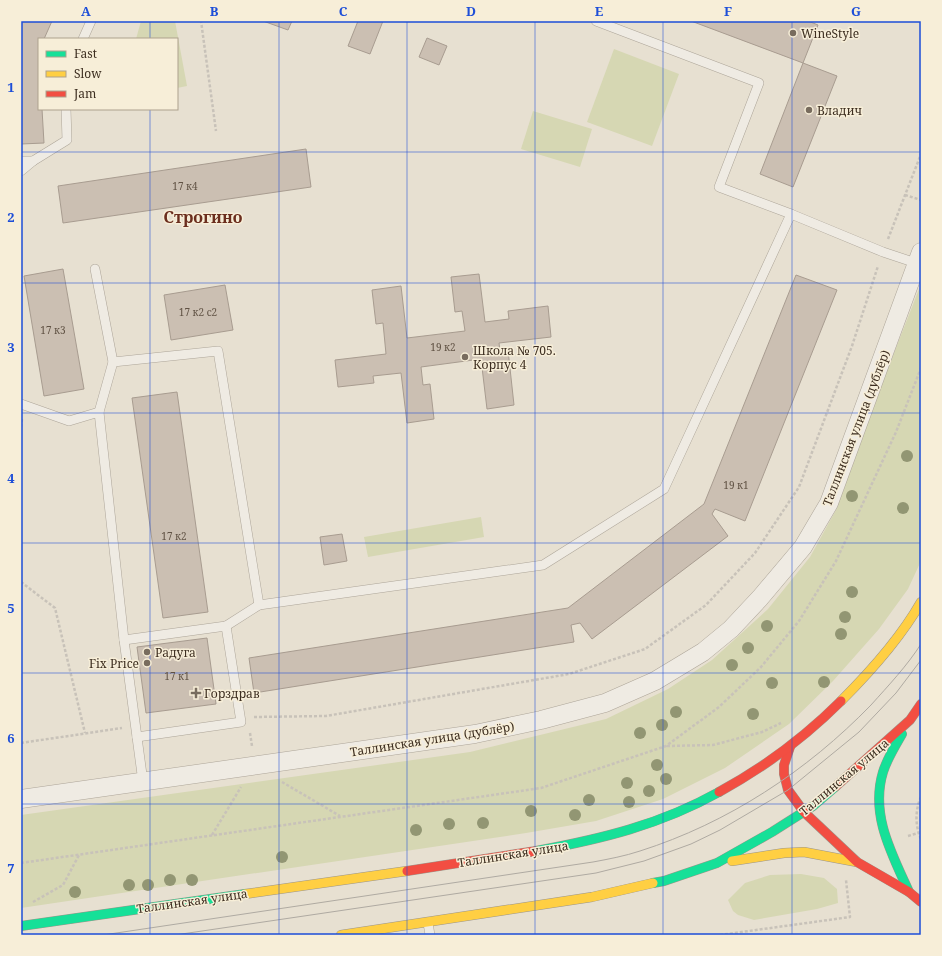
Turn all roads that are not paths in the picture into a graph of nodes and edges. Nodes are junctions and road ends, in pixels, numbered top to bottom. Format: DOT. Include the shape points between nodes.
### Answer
graph roads {
  1 [pos="90,21"];
  2 [pos="596,21"];
  3 [pos="82,38"];
  4 [pos="66,110"];
  5 [pos="21,161"];
  6 [pos="33,161"];
  7 [pos="21,171"];
  8 [pos="791,214"];
  9 [pos="919,258"];
  10 [pos="95,269"];
  11 [pos="114,362"];
  12 [pos="21,404"];
  13 [pos="99,412"];
  14 [pos="921,602"];
  15 [pos="259,605"];
  16 [pos="226,626"];
  17 [pos="124,640"];
  18 [pos="921,704"];
  19 [pos="910,720"];
  20 [pos="138,737"];
  21 [pos="790,747"];
  22 [pos="143,782"];
  23 [pos="21,800"];
  24 [pos="804,812"];
  25 [pos="857,862"];
  26 [pos="718,863"];
  27 [pos="909,892"];
  28 [pos="921,902"];
  29 [pos="428,923"];
  30 [pos="21,926"];
  31 [pos="341,935"];
  32 [pos="430,935"];
  1 -- 3 [label="lane"];
  2 -- 8 [label="lane" via="759,83 719,187"];
  4 -- 6 [label="lane" via="67,140"];
  5 -- 6 [label="lane"];
  6 -- 7 [label="lane"];
  8 -- 9 [label="lane" via="883,252"];
  8 -- 15 [label="lane" via="664,489 543,565"];
  9 -- 22 [label="street, Таллинская улица (дублёр)" via="829,503 803,547 760,598 731,629 703,652 655,681 612,700 541,720 475,734"];
  10 -- 11 [label="lane"];
  11 -- 13 [label="lane"];
  11 -- 15 [label="lane" via="218,351"];
  12 -- 13 [label="lane" via="69,421"];
  13 -- 17 [label="lane"];
  14 -- 21 [label="main road, Таллинская улица" via="903,629 861,680"];
  15 -- 16 [label="lane"];
  16 -- 17 [label="lane"];
  16 -- 20 [label="lane" via="241,722"];
  17 -- 20 [label="lane"];
  18 -- 19 [label="main road, Таллинская улица"];
  19 -- 24 [label="main road, Таллинская улица"];
  19 -- 27 [label="main road" via="883,773 878,800 882,833"];
  20 -- 22 [label="lane"];
  21 -- 24 [label="main road" via="784,774 788,790"];
  21 -- 30 [label="main road, Таллинская улица" via="702,802 632,830 584,842 495,858"];
  22 -- 23 [label="street, Таллинская улица (дублёр)"];
  24 -- 25 [label="main road"];
  24 -- 26 [label="main road, Таллинская улица"];
  25 -- 26 [label="main road" via="815,853 795,852"];
  25 -- 27 [label="main road"];
  26 -- 29 [label="main road, Таллинская улица" via="664,882 630,890"];
  27 -- 28 [label="main road"];
  29 -- 31 [label="main road, Таллинская улица"];
  29 -- 32 [label="lane"];
}
